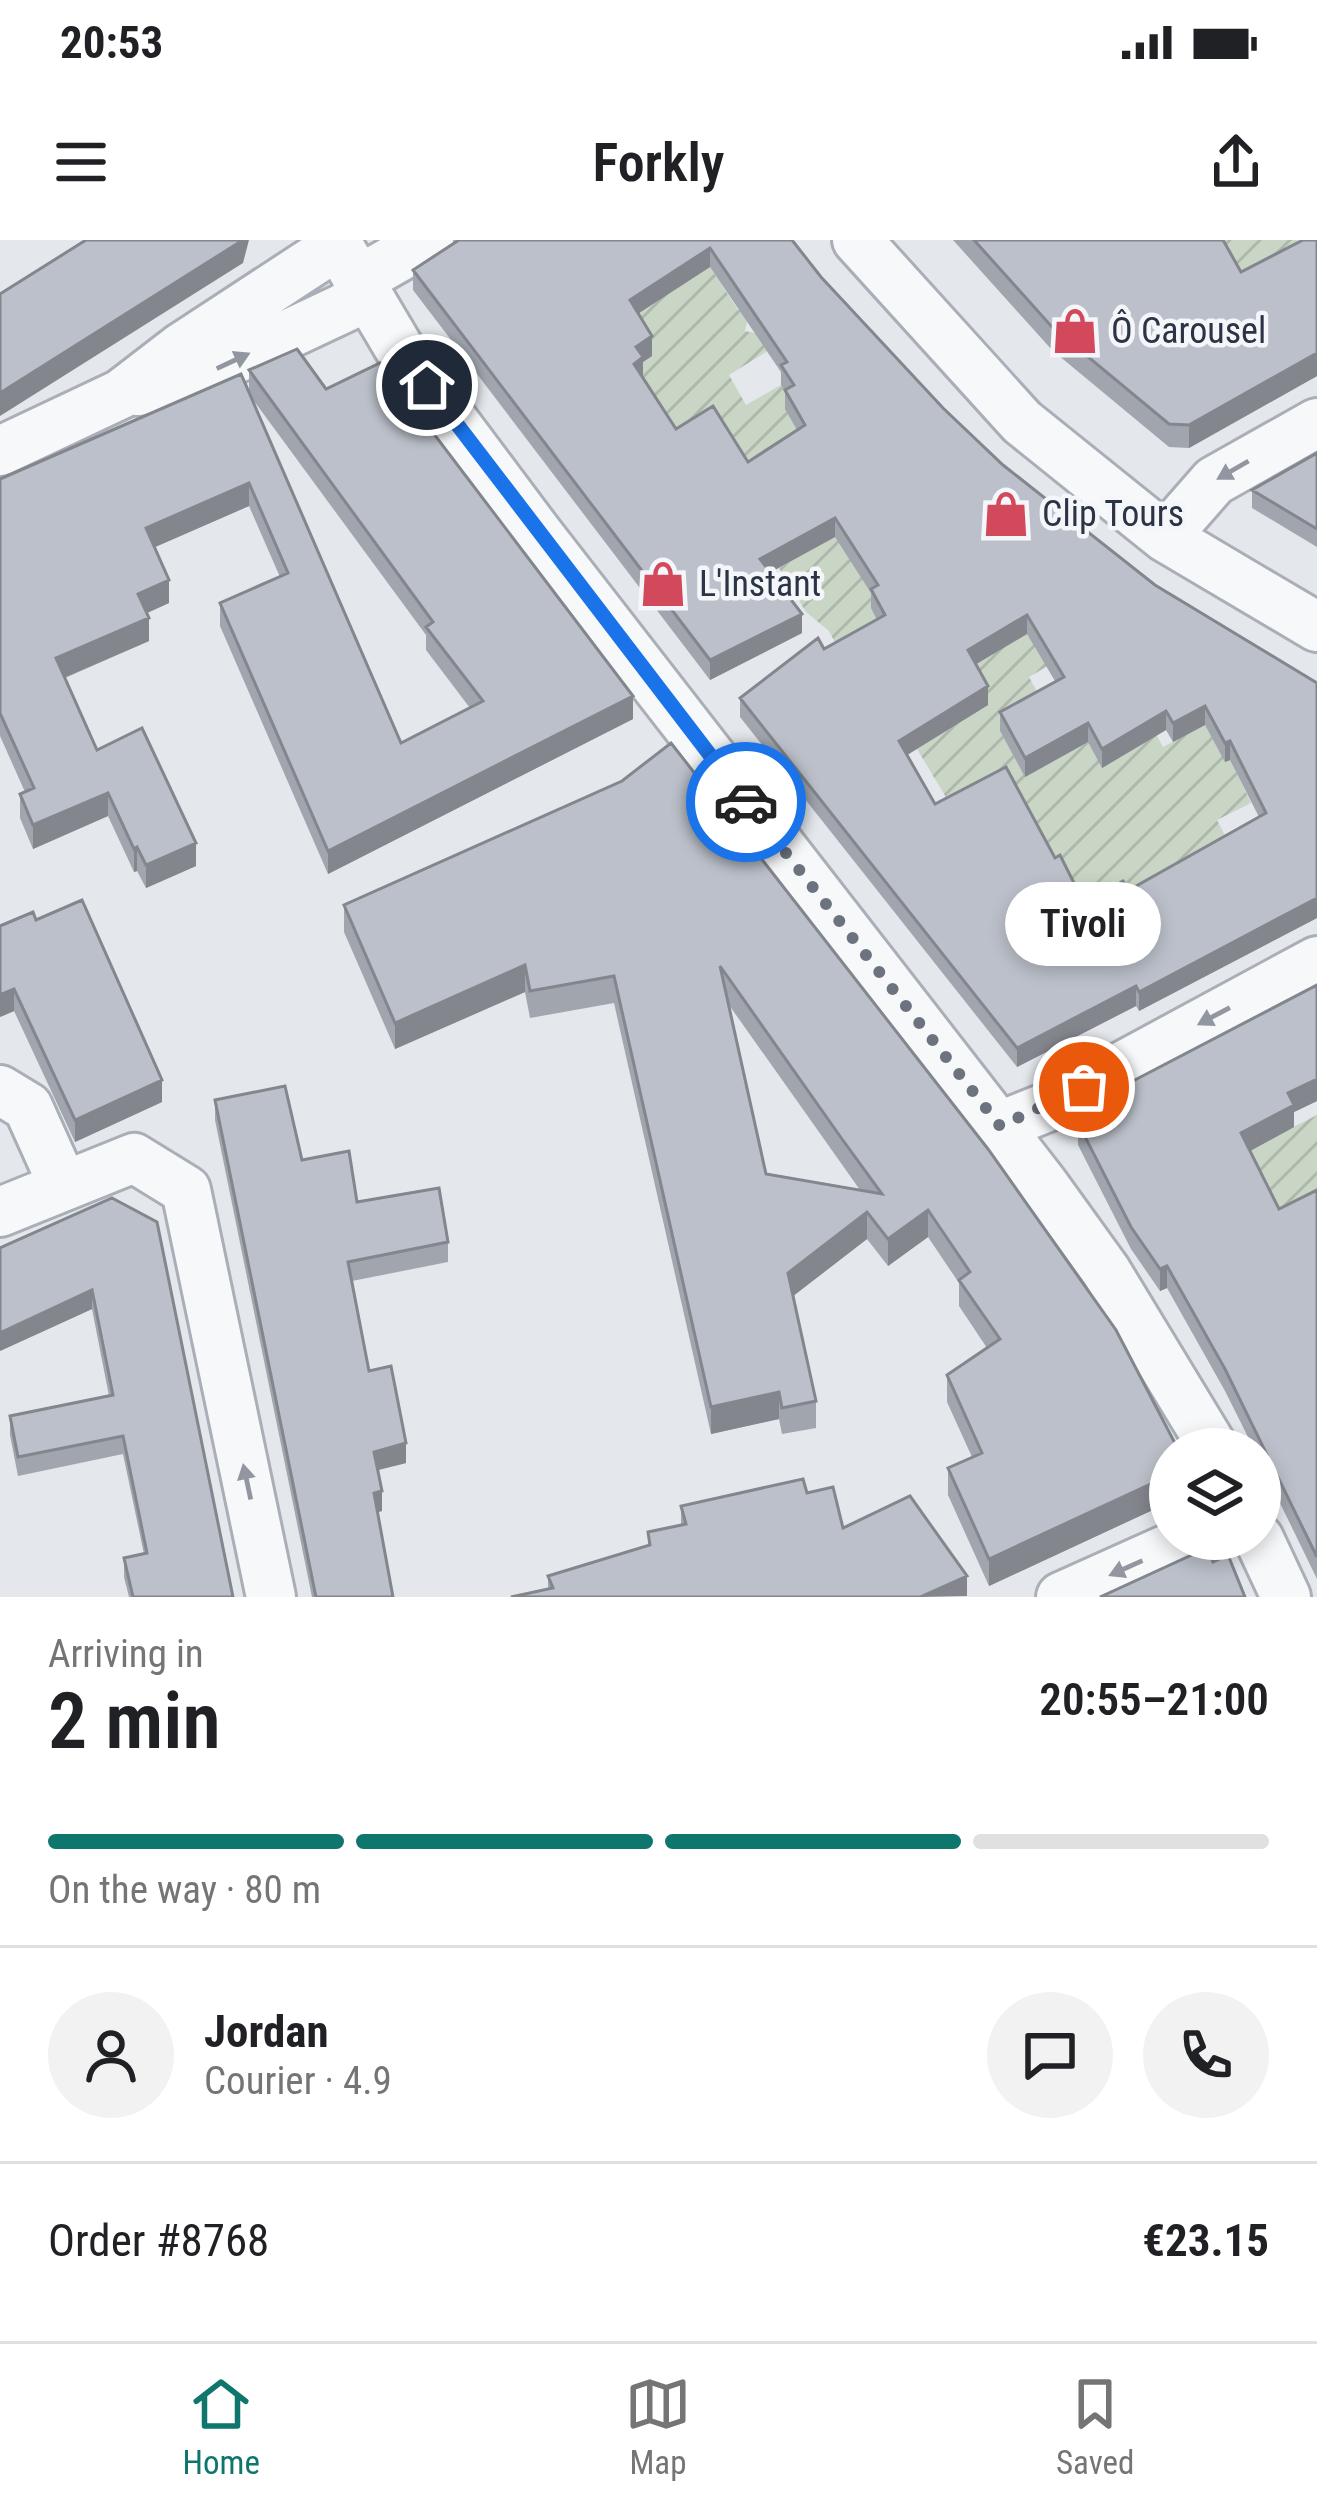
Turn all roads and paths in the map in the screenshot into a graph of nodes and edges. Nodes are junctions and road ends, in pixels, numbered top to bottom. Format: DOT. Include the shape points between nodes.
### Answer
graph roads {
  1 [pos="430,240"];
  2 [pos="857,240"];
  3 [pos="350,266"];
  4 [pos="1317,423"];
  5 [pos="0,451"];
  6 [pos="1165,536"];
  7 [pos="1317,627"];
  8 [pos="1317,961"];
  9 [pos="0,1090"];
  10 [pos="1000,1126"];
  11 [pos="63,1185"];
  12 [pos="0,1212"];
  13 [pos="1201,1428"];
  14 [pos="1149,1557"];
  15 [pos="1269,1560"];
  16 [pos="271,1597"];
  17 [pos="1061,1597"];
  18 [pos="1286,1597"];
  1 -- 3 [label="street"];
  2 -- 6 [label="street" via="1022,422"];
  3 -- 5 [label="street" via="182,347 121,394"];
  3 -- 10 [label="street" via="399,348 539,536"];
  4 -- 6 [label="street, one-way" via="1214,481"];
  6 -- 7 [label="street"];
  8 -- 10 [label="street, one-way"];
  9 -- 11 [label="street" via="28,1108"];
  10 -- 13 [label="street" via="1106,1271"];
  11 -- 12 [label="street"];
  16 -- 11 [label="street, one-way" via="186,1190 134,1159"];
  14 -- 17 [label="street, one-way"];
  15 -- 18 [label="street"];
}
